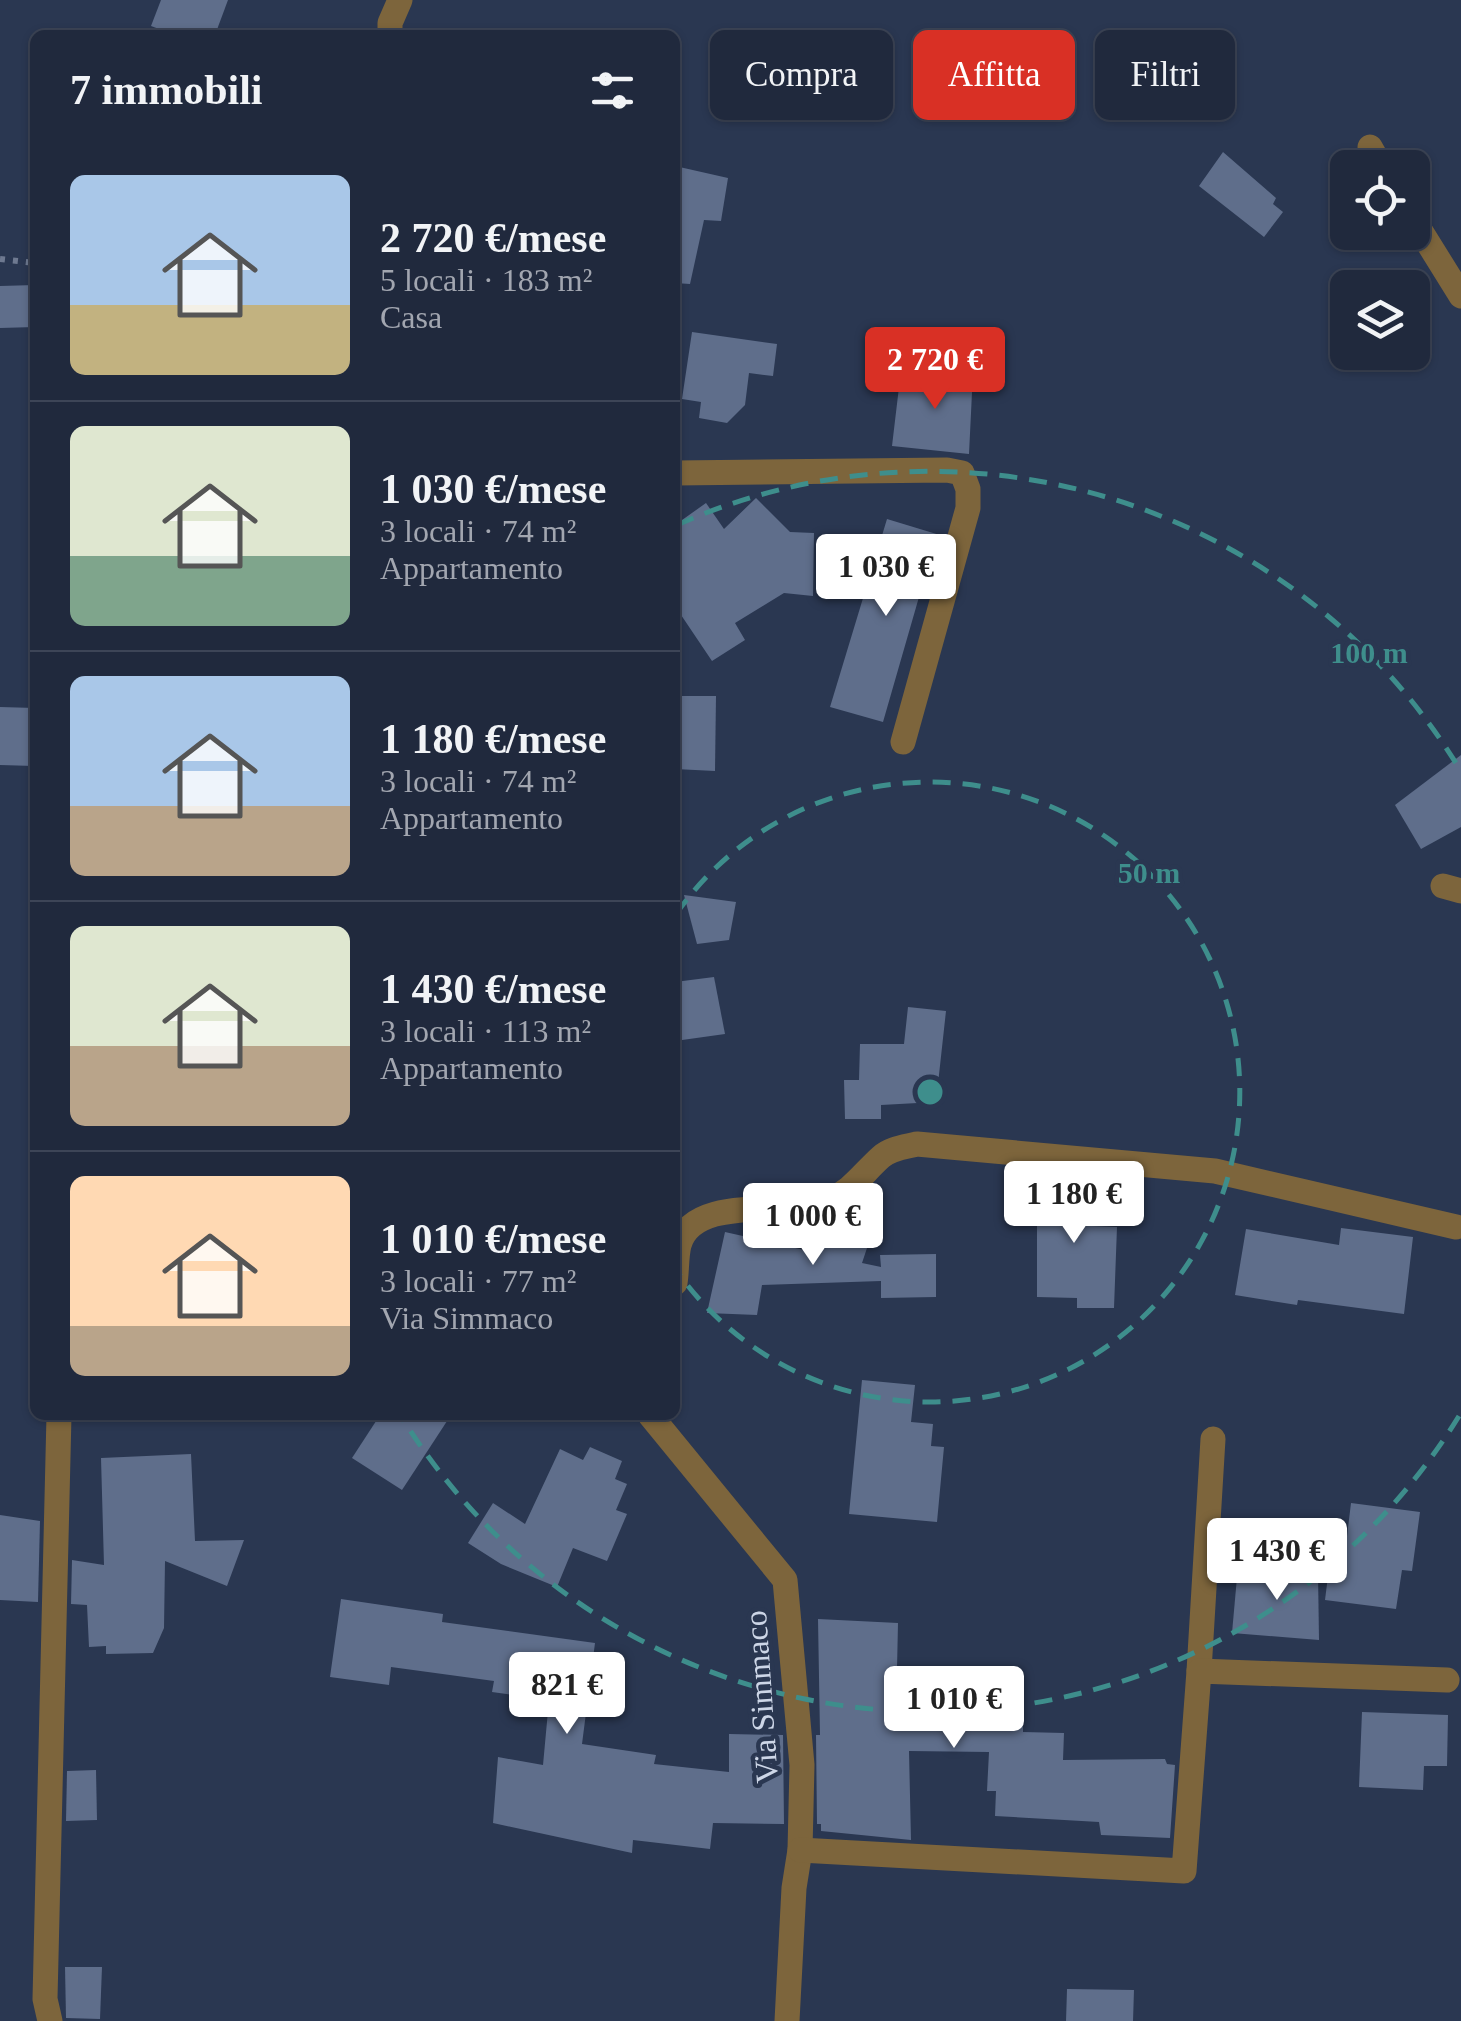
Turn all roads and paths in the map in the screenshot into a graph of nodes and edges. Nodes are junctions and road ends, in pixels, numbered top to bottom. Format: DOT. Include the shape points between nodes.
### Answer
graph roads {
  1 [pos="400,0"];
  2 [pos="390,30"];
  3 [pos="1430,246"];
  4 [pos="0,259"];
  5 [pos="30,262"];
  6 [pos="1461,296"];
  7 [pos="680,473"];
  8 [pos="903,742"];
  9 [pos="1456,1226"];
  10 [pos="680,1244"];
  11 [pos="59,1420"];
  12 [pos="654,1420"];
  13 [pos="1213,1439"];
  14 [pos="1199,1671"];
  15 [pos="1447,1680"];
  16 [pos="800,1850"];
  17 [pos="50,2021"];
  18 [pos="787,2021"];
  1 -- 2 [label="street"];
  3 -- 6 [label="street"];
  4 -- 5 [label="path"];
  7 -- 8 [label="street" via="962,473 968,508"];
  9 -- 10 [label="street" via="1215,1171 917,1144 892,1150 852,1188 818,1206 708,1216"];
  11 -- 17 [label="street" via="44,1999"];
  12 -- 16 [label="street, Via Simmaco" via="785,1580 802,1765"];
  13 -- 14 [label="street"];
  14 -- 15 [label="street"];
  14 -- 16 [label="street" via="1184,1870"];
  16 -- 18 [label="street, Via Simmaco"];
}
